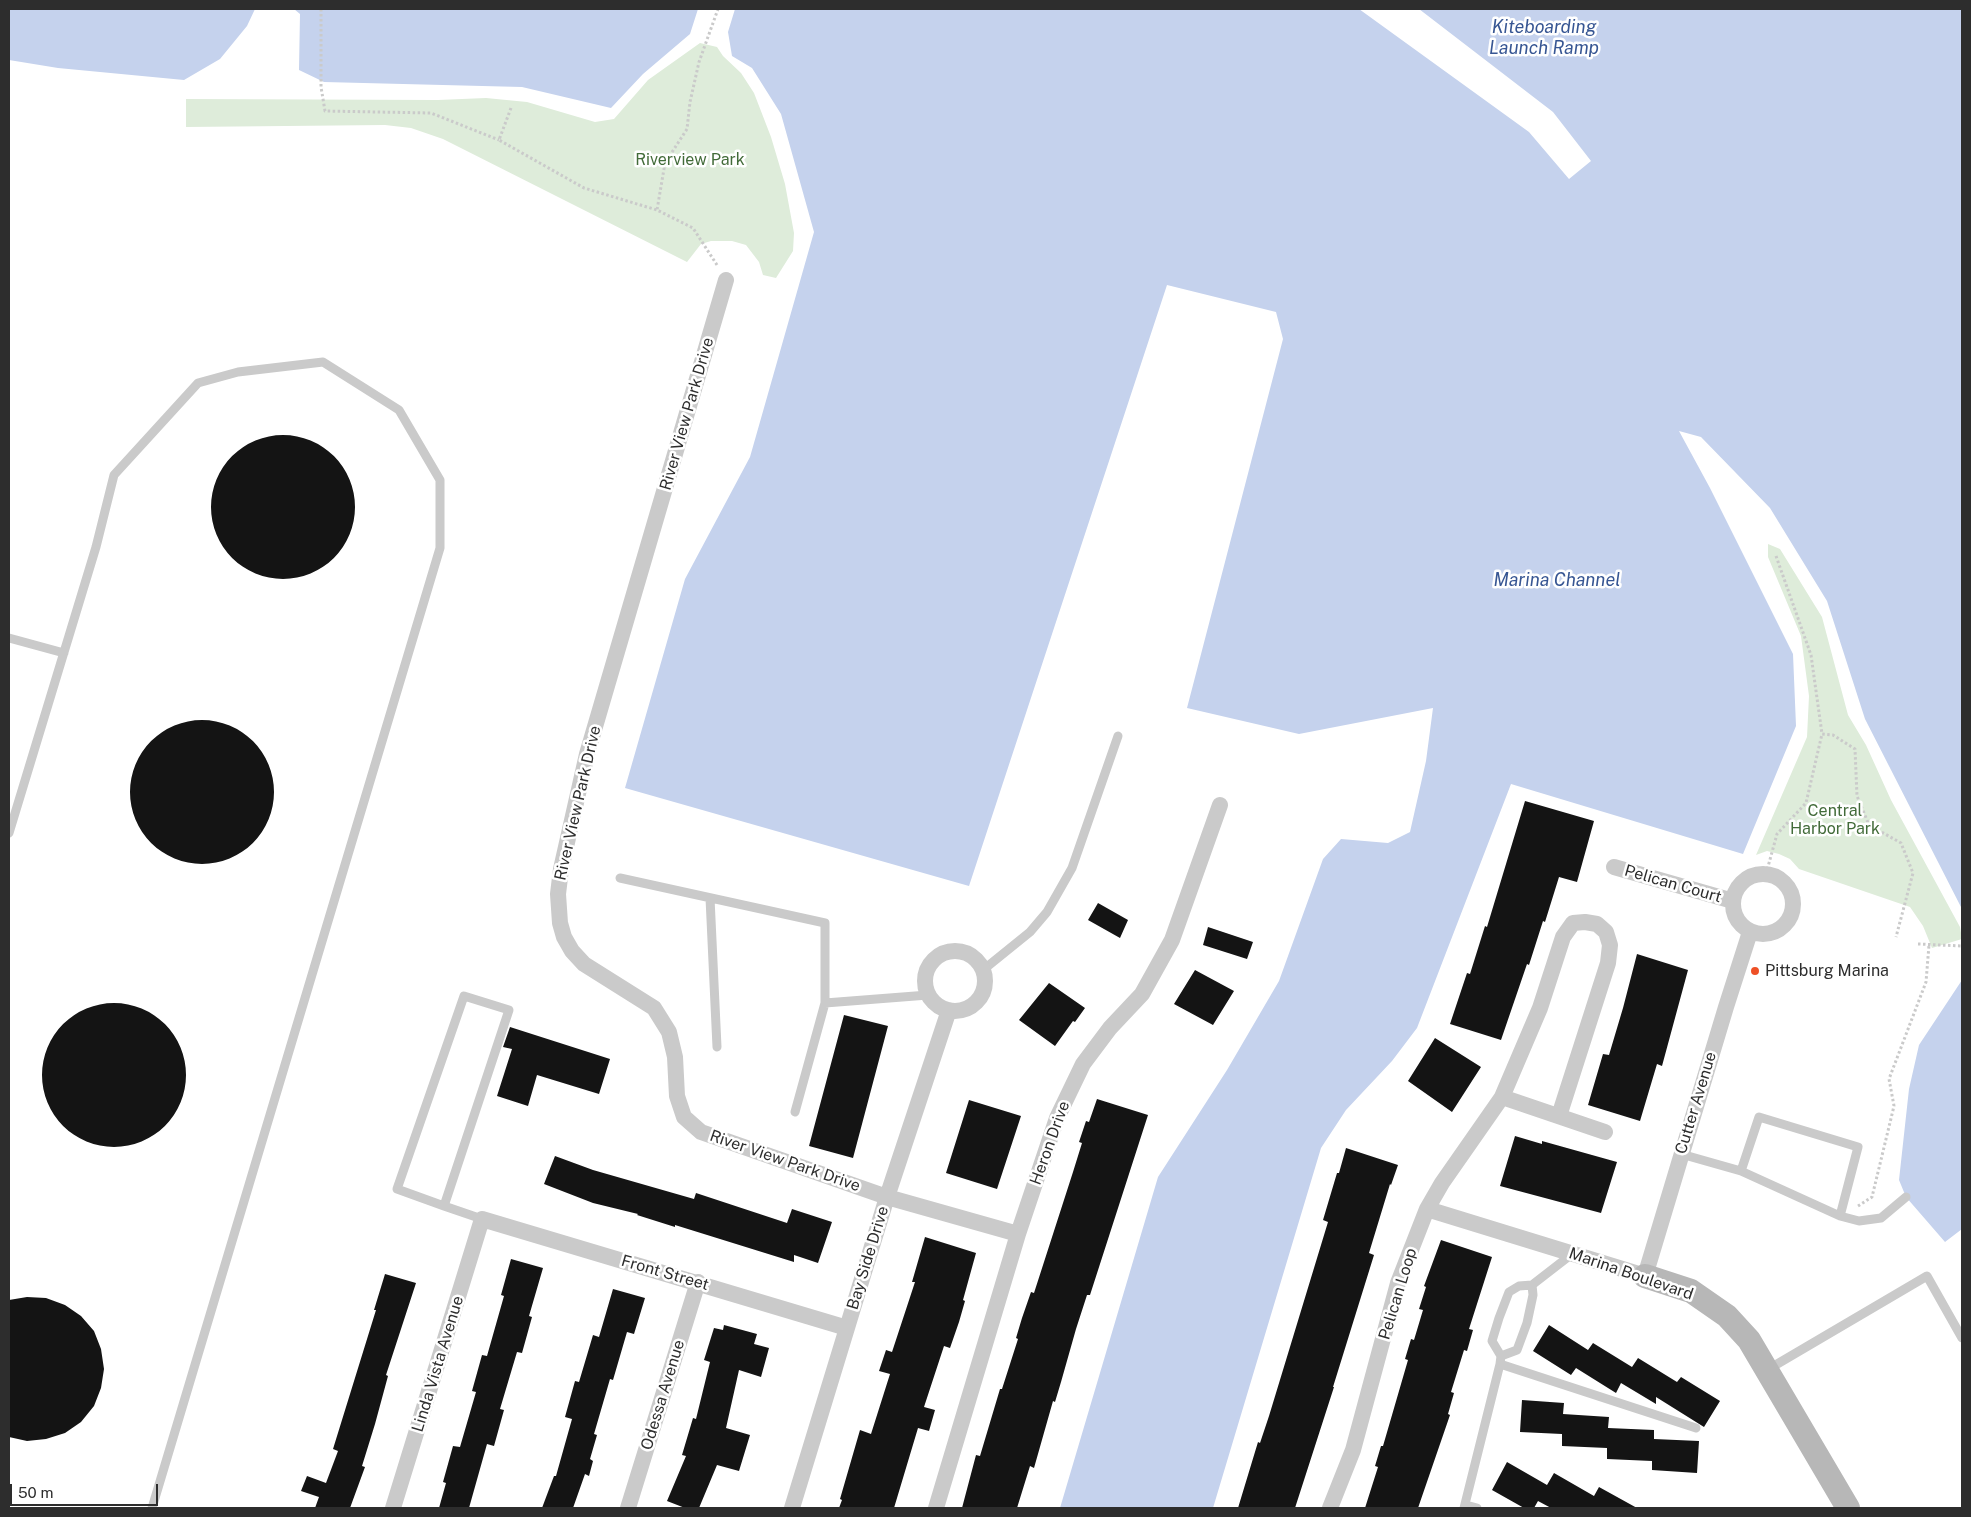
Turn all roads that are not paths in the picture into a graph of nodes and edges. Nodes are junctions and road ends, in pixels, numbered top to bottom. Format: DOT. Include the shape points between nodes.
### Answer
graph roads {
  1 [pos="726,280"];
  2 [pos="9,638"];
  3 [pos="64,652"];
  4 [pos="1118,736"];
  5 [pos="1220,805"];
  6 [pos="9,833"];
  7 [pos="1614,867"];
  8 [pos="620,878"];
  9 [pos="710,898"];
  10 [pos="1733,901"];
  11 [pos="1750,932"];
  12 [pos="983,970"];
  13 [pos="928,995"];
  14 [pos="825,1003"];
  15 [pos="949,1010"];
  16 [pos="717,1048"];
  17 [pos="1502,1097"];
  18 [pos="795,1112"];
  19 [pos="1559,1116"];
  20 [pos="1605,1132"];
  21 [pos="1681,1154"];
  22 [pos="1741,1171"];
  23 [pos="887,1197"];
  24 [pos="1906,1197"];
  25 [pos="444,1206"];
  26 [pos="1427,1209"];
  27 [pos="1840,1216"];
  28 [pos="482,1219"];
  29 [pos="1018,1234"];
  30 [pos="1572,1254"];
  31 [pos="1645,1276"];
  32 [pos="698,1282"];
  33 [pos="1532,1285"];
  34 [pos="847,1328"];
  35 [pos="1962,1338"];
  36 [pos="1500,1360"];
  37 [pos="1767,1370"];
  38 [pos="1696,1428"];
  39 [pos="1465,1507"];
  40 [pos="152,1508"];
  41 [pos="393,1508"];
  42 [pos="628,1508"];
  43 [pos="792,1508"];
  44 [pos="936,1508"];
  45 [pos="1330,1508"];
  46 [pos="1477,1508"];
  47 [pos="1848,1508"];
  1 -- 23 [label="street, River View Park Drive" via="587,754 561,869 558,894 560,923 572,952 584,964 654,1008 669,1032 675,1057 677,1096 684,1117 701,1132"];
  2 -- 3 [label="lane"];
  3 -- 6 [label="lane"];
  3 -- 40 [label="lane" via="114,475 198,383 238,372 323,362 399,410 440,480 440,548"];
  4 -- 12 [label="lane" via="1072,868 1047,912 1030,932"];
  5 -- 29 [label="street, Heron Drive" via="1172,940 1142,994 1110,1028 1083,1064 1057,1118"];
  7 -- 10 [label="street, Pelican Court"];
  8 -- 9 [label="lane"];
  9 -- 14 [label="lane" via="825,923"];
  9 -- 16 [label="lane"];
  10 -- 11 [label="street" via="1735,916"];
  10 -- 11 [label="street" via="1740,884 1756,874 1782,880 1789,888 1794,905 1784,926 1774,932"];
  11 -- 21 [label="street, Cutter Avenue"];
  12 -- 13 [label="street" via="969,954 947,952 934,959 927,968 925,982"];
  12 -- 15 [label="street" via="984,988 978,1000 967,1008"];
  13 -- 14 [label="lane"];
  13 -- 15 [label="street"];
  14 -- 18 [label="lane"];
  15 -- 23 [label="street, Bay Side Drive"];
  17 -- 19 [label="street"];
  17 -- 19 [label="street, Pelican Loop" via="1540,1008 1563,937 1573,924 1597,924 1606,932 1610,945 1608,963"];
  17 -- 26 [label="street, Pelican Loop"];
  19 -- 20 [label="street"];
  21 -- 22 [label="lane"];
  21 -- 31 [label="street, Cutter Avenue"];
  22 -- 27 [label="lane"];
  22 -- 27 [label="lane" via="1759,1116 1858,1147"];
  23 -- 29 [label="street, River View Park Drive"];
  23 -- 34 [label="street, Bay Side Drive"];
  24 -- 27 [label="lane" via="1881,1218 1859,1221"];
  25 -- 25 [label="lane" via="397,1190 464,996 509,1010"];
  25 -- 28 [label="lane"];
  26 -- 30 [label="street, Marina Boulevard"];
  26 -- 45 [label="street, Pelican Loop" via="1398,1283 1353,1450"];
  28 -- 32 [label="street, Front Street"];
  28 -- 41 [label="street, Linda Vista Avenue"];
  29 -- 44 [label="street, Heron Drive"];
  30 -- 31 [label="street, Marina Boulevard"];
  30 -- 33 [label="lane"];
  31 -- 37 [label="street, Marina Boulevard" via="1691,1291 1727,1316 1749,1340"];
  32 -- 34 [label="street, Front Street"];
  32 -- 42 [label="street, Odessa Avenue"];
  33 -- 36 [label="lane" via="1529,1314 1517,1350"];
  33 -- 36 [label="lane" via="1519,1286 1509,1292 1492,1341"];
  34 -- 43 [label="street, Bay Side Drive"];
  35 -- 37 [label="lane" via="1927,1276"];
  36 -- 38 [label="lane"];
  36 -- 39 [label="lane"];
  37 -- 47 [label="street, Marina Boulevard"];
  39 -- 46 [label="lane"];
}
